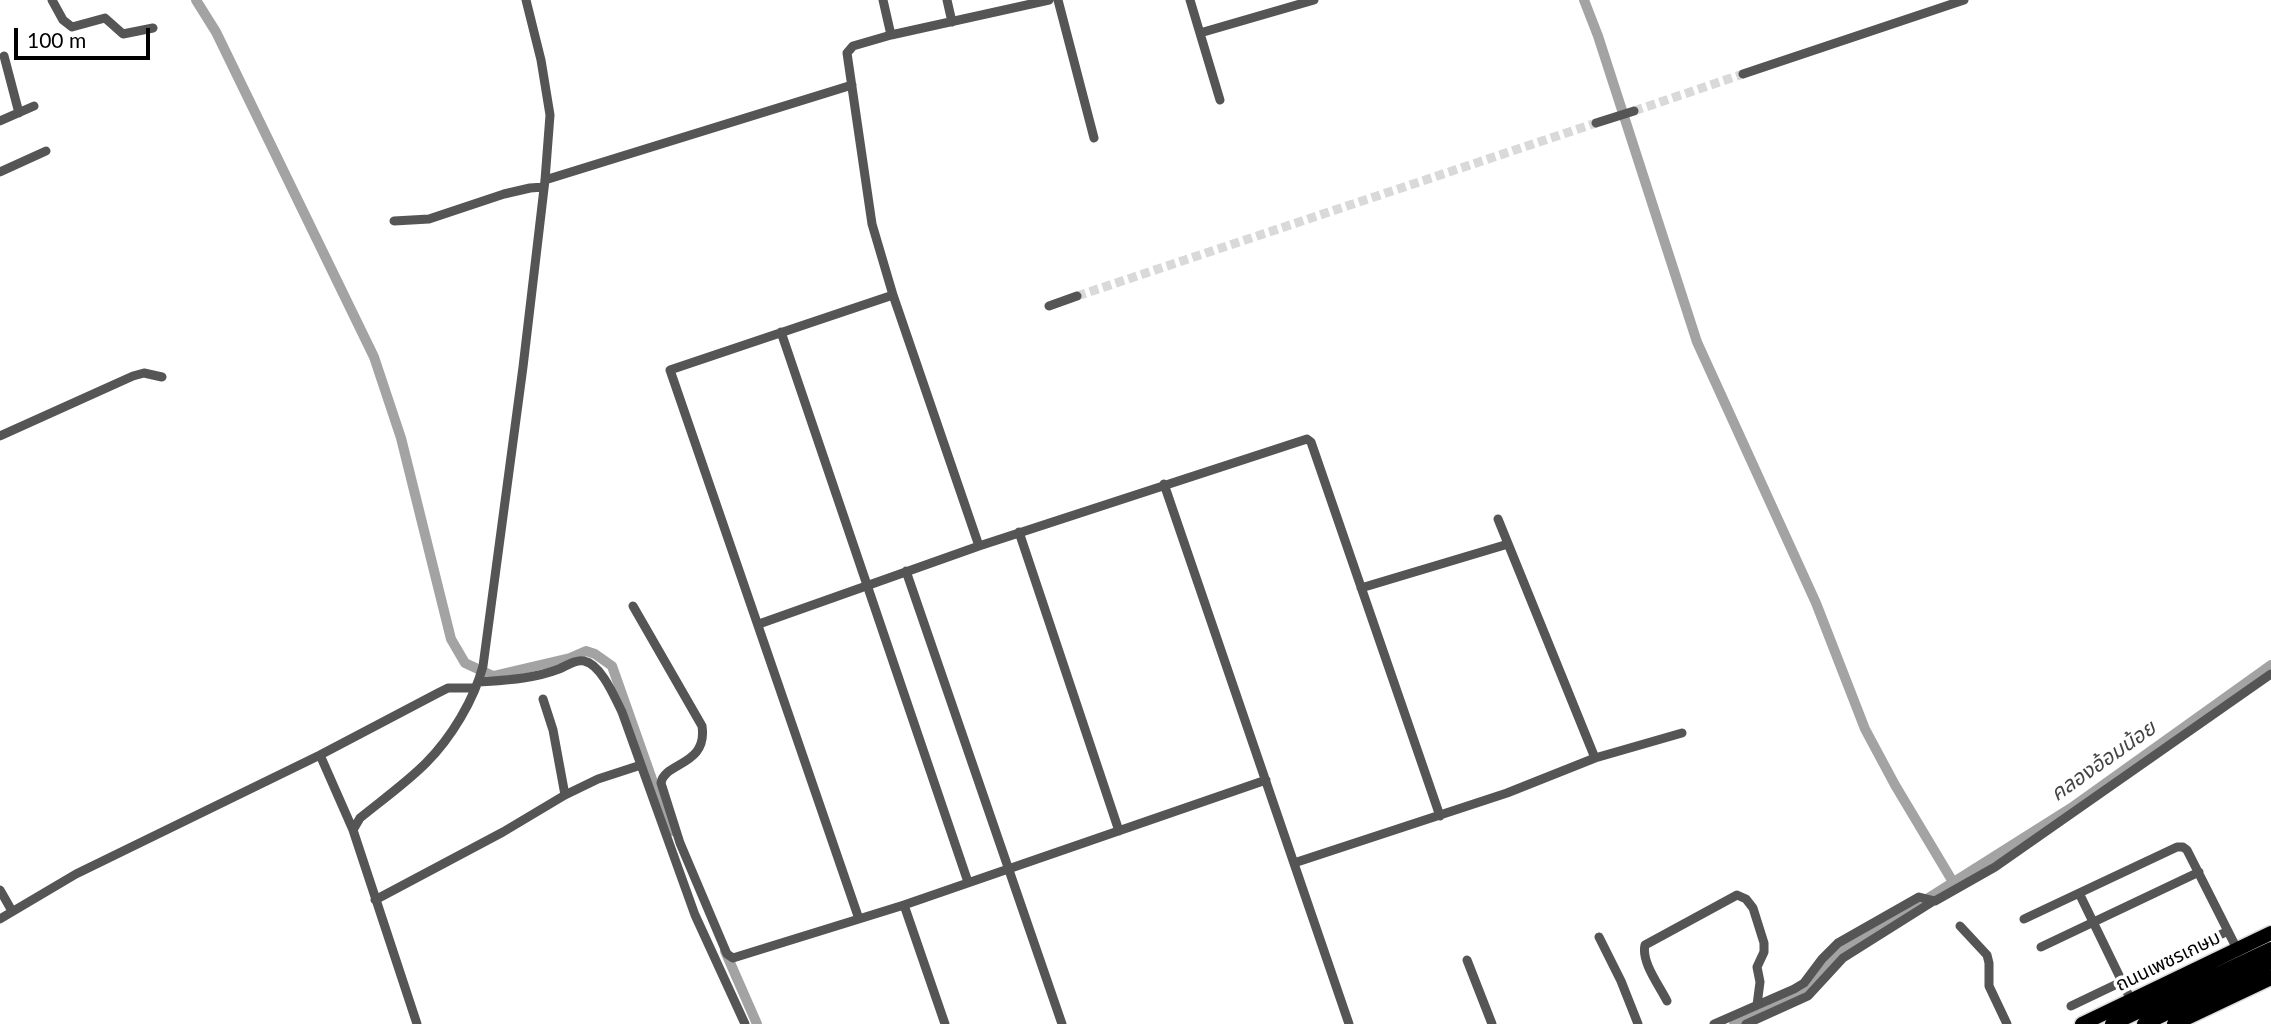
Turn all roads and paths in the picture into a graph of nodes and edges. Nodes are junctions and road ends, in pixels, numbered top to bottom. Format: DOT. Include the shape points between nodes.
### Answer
graph roads {
  1 [pos="52,0"];
  2 [pos="526,0"];
  3 [pos="883,0"];
  4 [pos="947,0"];
  5 [pos="1049,0"];
  6 [pos="1058,0"];
  7 [pos="1189,0"];
  8 [pos="1314,0"];
  9 [pos="1964,0"];
  10 [pos="952,22"];
  11 [pos="153,28"];
  12 [pos="1200,33"];
  13 [pos="891,35"];
  14 [pos="4,56"];
  15 [pos="1744,74"];
  16 [pos="852,85"];
  17 [pos="1220,100"];
  18 [pos="34,106"];
  19 [pos="1630,112"];
  20 [pos="19,113"];
  21 [pos="0,121"];
  22 [pos="1596,123"];
  23 [pos="1094,138"];
  24 [pos="46,151"];
  25 [pos="0,172"];
  26 [pos="545,183"];
  27 [pos="394,221"];
  28 [pos="893,295"];
  29 [pos="1077,296"];
  30 [pos="1049,306"];
  31 [pos="781,332"];
  32 [pos="162,377"];
  33 [pos="0,436"];
  34 [pos="1164,484"];
  35 [pos="1498,519"];
  36 [pos="1018,533"];
  37 [pos="1508,544"];
  38 [pos="979,546"];
  39 [pos="906,571"];
  40 [pos="865,586"];
  41 [pos="1362,588"];
  42 [pos="633,606"];
  43 [pos="759,624"];
  44 [pos="2271,674"];
  45 [pos="478,683"];
  46 [pos="543,699"];
  47 [pos="1682,733"];
  48 [pos="320,755"];
  49 [pos="1595,758"];
  50 [pos="641,765"];
  51 [pos="1266,780"];
  52 [pos="565,795"];
  53 [pos="1440,816"];
  54 [pos="353,830"];
  55 [pos="1119,831"];
  56 [pos="1294,863"];
  57 [pos="1009,867"];
  58 [pos="2199,872"];
  59 [pos="968,882"];
  60 [pos="0,890"];
  61 [pos="2079,893"];
  62 [pos="1928,900"];
  63 [pos="375,901"];
  64 [pos="904,905"];
  65 [pos="12,911"];
  66 [pos="0,919"];
  67 [pos="859,919"];
  68 [pos="2024,919"];
  69 [pos="2093,923"];
  70 [pos="1960,926"];
  71 [pos="2228,931"];
  72 [pos="2271,933"];
  73 [pos="1599,937"];
  74 [pos="2042,947"];
  75 [pos="2237,949"];
  76 [pos="2271,949"];
  77 [pos="1467,960"];
  78 [pos="2271,963"];
  79 [pos="2271,978"];
  80 [pos="2122,982"];
  81 [pos="2131,1000"];
  82 [pos="1667,1001"];
  83 [pos="1757,1005"];
  84 [pos="2071,1006"];
  85 [pos="417,1024"];
  86 [pos="745,1024"];
  87 [pos="945,1024"];
  88 [pos="1062,1024"];
  89 [pos="1349,1024"];
  90 [pos="1493,1024"];
  91 [pos="1638,1024"];
  92 [pos="1714,1024"];
  93 [pos="1746,1024"];
  94 [pos="2007,1024"];
  95 [pos="2082,1024"];
  96 [pos="2112,1024"];
  97 [pos="2144,1024"];
  98 [pos="2174,1024"];
  1 -- 11 [label="street" via="72,27 105,18 123,34"];
  2 -- 26 [label="street" via="550,115"];
  3 -- 13 [label="street"];
  4 -- 10 [label="street"];
  5 -- 10 [label="street"];
  6 -- 23 [label="street"];
  7 -- 12 [label="street"];
  8 -- 12 [label="street"];
  9 -- 15 [label="street"];
  10 -- 13 [label="street"];
  12 -- 17 [label="street"];
  13 -- 16 [label="street" via="848,50"];
  14 -- 20 [label="street"];
  16 -- 26 [label="street"];
  16 -- 28 [label="street" via="872,224"];
  18 -- 20 [label="street"];
  19 -- 22 [label="street"];
  20 -- 21 [label="street"];
  24 -- 25 [label="street"];
  26 -- 27 [label="street" via="429,219"];
  26 -- 45 [label="street"];
  28 -- 31 [label="street"];
  28 -- 38 [label="street"];
  29 -- 30 [label="street"];
  31 -- 40 [label="street"];
  31 -- 43 [label="street" via="670,370"];
  32 -- 33 [label="street" via="133,376"];
  34 -- 36 [label="street"];
  34 -- 41 [label="street" via="1307,439"];
  34 -- 51 [label="street"];
  35 -- 37 [label="street"];
  36 -- 38 [label="street"];
  36 -- 55 [label="street"];
  37 -- 41 [label="street"];
  37 -- 49 [label="street"];
  38 -- 39 [label="street"];
  39 -- 40 [label="street"];
  39 -- 57 [label="street"];
  40 -- 43 [label="street"];
  40 -- 59 [label="street"];
  41 -- 53 [label="street"];
  42 -- 67 [label="street" via="702,726 702,740 694,756 664,775 661,783 685,855 727,954 744,956"];
  43 -- 67 [label="street"];
  44 -- 62 [label="street" via="1995,867"];
  45 -- 48 [label="street" via="438,692"];
  45 -- 50 [label="street" via="520,680 585,661 607,682"];
  45 -- 54 [label="street" via="431,757 360,818"];
  46 -- 52 [label="street"];
  47 -- 49 [label="street"];
  48 -- 54 [label="street"];
  48 -- 65 [label="street" via="109,857"];
  49 -- 53 [label="street"];
  50 -- 52 [label="street"];
  50 -- 86 [label="street" via="695,915"];
  51 -- 55 [label="street"];
  51 -- 56 [label="street"];
  52 -- 63 [label="street"];
  53 -- 56 [label="street"];
  54 -- 63 [label="street"];
  55 -- 57 [label="street"];
  56 -- 89 [label="street"];
  57 -- 59 [label="street"];
  57 -- 88 [label="street"];
  58 -- 61 [label="street" via="2187,850 2177,847"];
  58 -- 69 [label="street"];
  58 -- 71 [label="street"];
  59 -- 64 [label="street"];
  60 -- 65 [label="street"];
  61 -- 68 [label="street"];
  61 -- 69 [label="street"];
  62 -- 83 [label="street" via="1886,914 1838,943 1804,983"];
  62 -- 93 [label="street" via="1843,958 1808,996"];
  63 -- 85 [label="street"];
  64 -- 67 [label="street"];
  64 -- 87 [label="street"];
  65 -- 66 [label="street"];
  69 -- 74 [label="street"];
  69 -- 80 [label="street"];
  70 -- 94 [label="street" via="1987,955 1989,986"];
  71 -- 75 [label="street"];
  71 -- 80 [label="street"];
  72 -- 75 [label="main road, ถนนเพชรเกษม"];
  73 -- 91 [label="street"];
  75 -- 81 [label="main road, ถนนเพชรเกษม"];
  76 -- 96 [label="main road, ถนนเพชรเกษม"];
  77 -- 90 [label="street"];
  78 -- 97 [label="main road"];
  79 -- 98 [label="main road"];
  80 -- 81 [label="street"];
  80 -- 84 [label="street"];
  81 -- 95 [label="main road, ถนนเพชรเกษม"];
  82 -- 83 [label="street" via="1647,962 1644,945 1737,895 1753,908 1764,943 1757,967"];
  83 -- 92 [label="street"];
}
